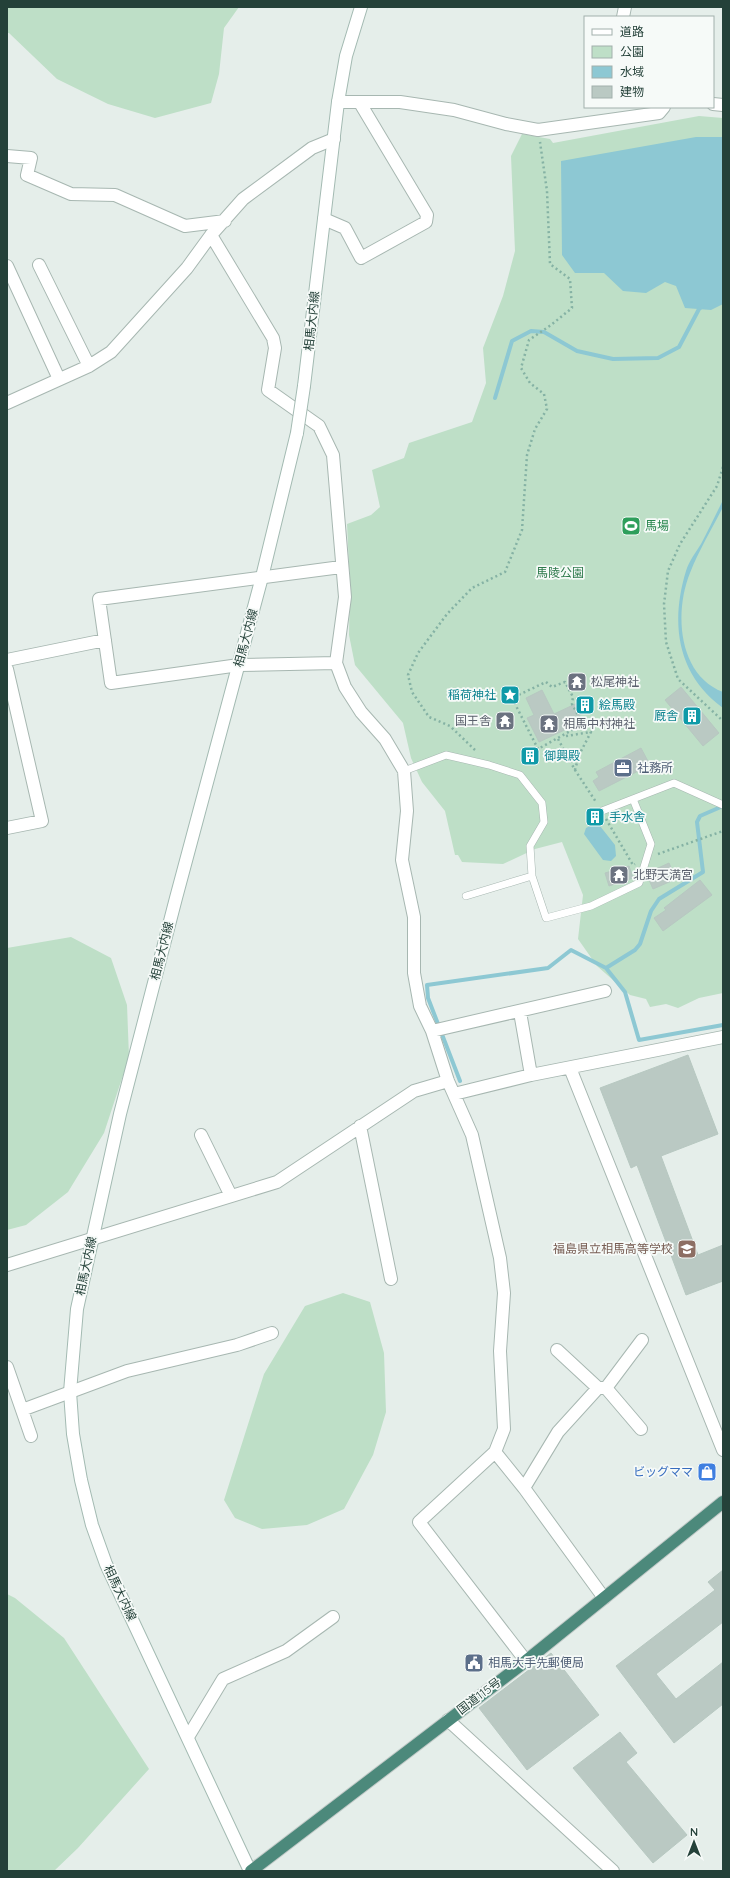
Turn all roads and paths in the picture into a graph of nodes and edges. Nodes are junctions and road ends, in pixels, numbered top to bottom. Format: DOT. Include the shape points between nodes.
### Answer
graph roads {
  1 [pos="361,7"];
  2 [pos="338,102"];
  3 [pos="360,103"];
  4 [pos="663,108"];
  5 [pos="538,130"];
  6 [pos="334,139"];
  7 [pos="7,156"];
  8 [pos="324,219"];
  9 [pos="225,221"];
  10 [pos="211,235"];
  11 [pos="39,265"];
  12 [pos="7,266"];
  13 [pos="89,366"];
  14 [pos="59,379"];
  15 [pos="7,403"];
  16 [pos="723,467"];
  17 [pos="341,567"];
  18 [pos="262,577"];
  19 [pos="105,640"];
  20 [pos="7,660"];
  21 [pos="336,663"];
  22 [pos="239,665"];
  23 [pos="7,670"];
  24 [pos="512,698"];
  25 [pos="504,702"];
  26 [pos="723,721"];
  27 [pos="564,736"];
  28 [pos="558,739"];
  29 [pos="489,765"];
  30 [pos="575,770"];
  31 [pos="404,771"];
  32 [pos="633,799"];
  33 [pos="723,804"];
  34 [pos="602,810"];
  35 [pos="7,828"];
  36 [pos="723,831"];
  37 [pos="647,859"];
  38 [pos="532,876"];
  39 [pos="466,896"];
  40 [pos="604,991"];
  41 [pos="520,1012"];
  42 [pos="432,1032"];
  43 [pos="723,1037"];
  44 [pos="570,1068"];
  45 [pos="531,1075"];
  46 [pos="448,1081"];
  47 [pos="454,1094"];
  48 [pos="360,1126"];
  49 [pos="201,1135"];
  50 [pos="231,1196"];
  51 [pos="91,1238"];
  52 [pos="7,1265"];
  53 [pos="391,1279"];
  54 [pos="272,1333"];
  55 [pos="642,1340"];
  56 [pos="557,1350"];
  57 [pos="7,1367"];
  58 [pos="602,1388"];
  59 [pos="70,1392"];
  60 [pos="22,1410"];
  61 [pos="641,1429"];
  62 [pos="31,1436"];
  63 [pos="723,1450"];
  64 [pos="495,1452"];
  65 [pos="524,1488"];
  66 [pos="723,1502"];
  67 [pos="604,1598"];
  68 [pos="333,1617"];
  69 [pos="526,1660"];
  70 [pos="448,1720"];
  71 [pos="188,1737"];
  72 [pos="250,1871"];
  73 [pos="613,1871"];
  1 -- 2 [label="street, 相馬大内線" via="346,56"];
  2 -- 3 [label="street"];
  2 -- 6 [label="street, 相馬大内線"];
  3 -- 5 [label="street" via="400,102 454,110"];
  3 -- 8 [label="street" via="427,215 426,222 361,258 344,228"];
  4 -- 5 [label="street" via="659,113"];
  5 -- 29 [label="path" via="547,191 550,264 570,279 572,308 529,340 521,368 530,383 544,394 547,409 535,429 527,455 522,530 505,572 472,588 447,614 418,653 408,675 412,692 429,717 450,726"];
  6 -- 8 [label="street, 相馬大内線"];
  6 -- 9 [label="street" via="312,148 243,199"];
  7 -- 9 [label="street" via="30,158 27,175 72,194 115,195 185,226"];
  8 -- 18 [label="street, 相馬大内線, bridge" via="297,433"];
  9 -- 10 [label="street"];
  10 -- 13 [label="street" via="187,268 129,333 111,352"];
  10 -- 17 [label="street" via="273,338 276,348 268,390 319,426 333,455"];
  11 -- 13 [label="street"];
  12 -- 14 [label="street"];
  13 -- 14 [label="street"];
  14 -- 15 [label="street"];
  16 -- 26 [label="path" via="717,486 680,544 668,571 664,604 666,642 678,679"];
  17 -- 18 [label="street"];
  17 -- 21 [label="street" via="345,597"];
  18 -- 19 [label="street" via="99,599"];
  18 -- 22 [label="street, 相馬大内線"];
  19 -- 20 [label="street"];
  19 -- 22 [label="street" via="111,683"];
  21 -- 22 [label="street"];
  21 -- 31 [label="street" via="345,687 360,712 385,739"];
  22 -- 51 [label="street, 相馬大内線" via="120,1114"];
  23 -- 35 [label="street" via="42,821"];
  24 -- 25 [label="path"];
  24 -- 27 [label="path" via="546,682 552,687 565,682 572,704 583,724"];
  24 -- 28 [label="path" via="538,749"];
  27 -- 28 [label="path"];
  27 -- 30 [label="path" via="591,732 579,755"];
  28 -- 30 [label="path"];
  29 -- 31 [label="lane" via="446,755"];
  29 -- 38 [label="lane" via="520,775 542,803 544,822 530,846"];
  30 -- 34 [label="path"];
  31 -- 42 [label="street" via="407,811 402,860 414,917 414,973 420,1006"];
  32 -- 33 [label="lane" via="674,783"];
  32 -- 34 [label="lane"];
  32 -- 37 [label="lane" via="650,844"];
  34 -- 37 [label="path" via="633,865"];
  36 -- 37 [label="path"];
  37 -- 38 [label="lane" via="639,884 591,906 546,918"];
  38 -- 39 [label="lane"];
  40 -- 41 [label="street"];
  41 -- 42 [label="street"];
  41 -- 45 [label="street"];
  42 -- 46 [label="street"];
  43 -- 44 [label="street"];
  44 -- 45 [label="street"];
  44 -- 63 [label="street"];
  45 -- 47 [label="street"];
  46 -- 47 [label="street"];
  46 -- 48 [label="street" via="414,1091"];
  47 -- 64 [label="street" via="472,1135 500,1258 504,1292 500,1351 504,1429"];
  48 -- 50 [label="street" via="277,1182"];
  48 -- 53 [label="street"];
  49 -- 50 [label="street"];
  50 -- 51 [label="street"];
  51 -- 52 [label="street"];
  51 -- 59 [label="street, 相馬大内線" via="77,1309"];
  54 -- 59 [label="street" via="237,1345 128,1371"];
  55 -- 58 [label="street"];
  56 -- 58 [label="street"];
  57 -- 60 [label="street"];
  58 -- 61 [label="street"];
  58 -- 65 [label="street" via="558,1432"];
  59 -- 60 [label="street"];
  59 -- 71 [label="street, 相馬大内線" via="73,1434 92,1525 106,1564"];
  60 -- 62 [label="street"];
  64 -- 65 [label="street"];
  64 -- 69 [label="street" via="419,1522"];
  65 -- 67 [label="street"];
  66 -- 67 [label="highway, 国道115号"];
  67 -- 69 [label="highway, 国道115号"];
  68 -- 71 [label="street" via="286,1651 223,1679"];
  69 -- 70 [label="highway, 国道115号"];
  70 -- 72 [label="highway, 国道115号"];
  70 -- 73 [label="street"];
  71 -- 72 [label="street, 相馬大内線"];
}
